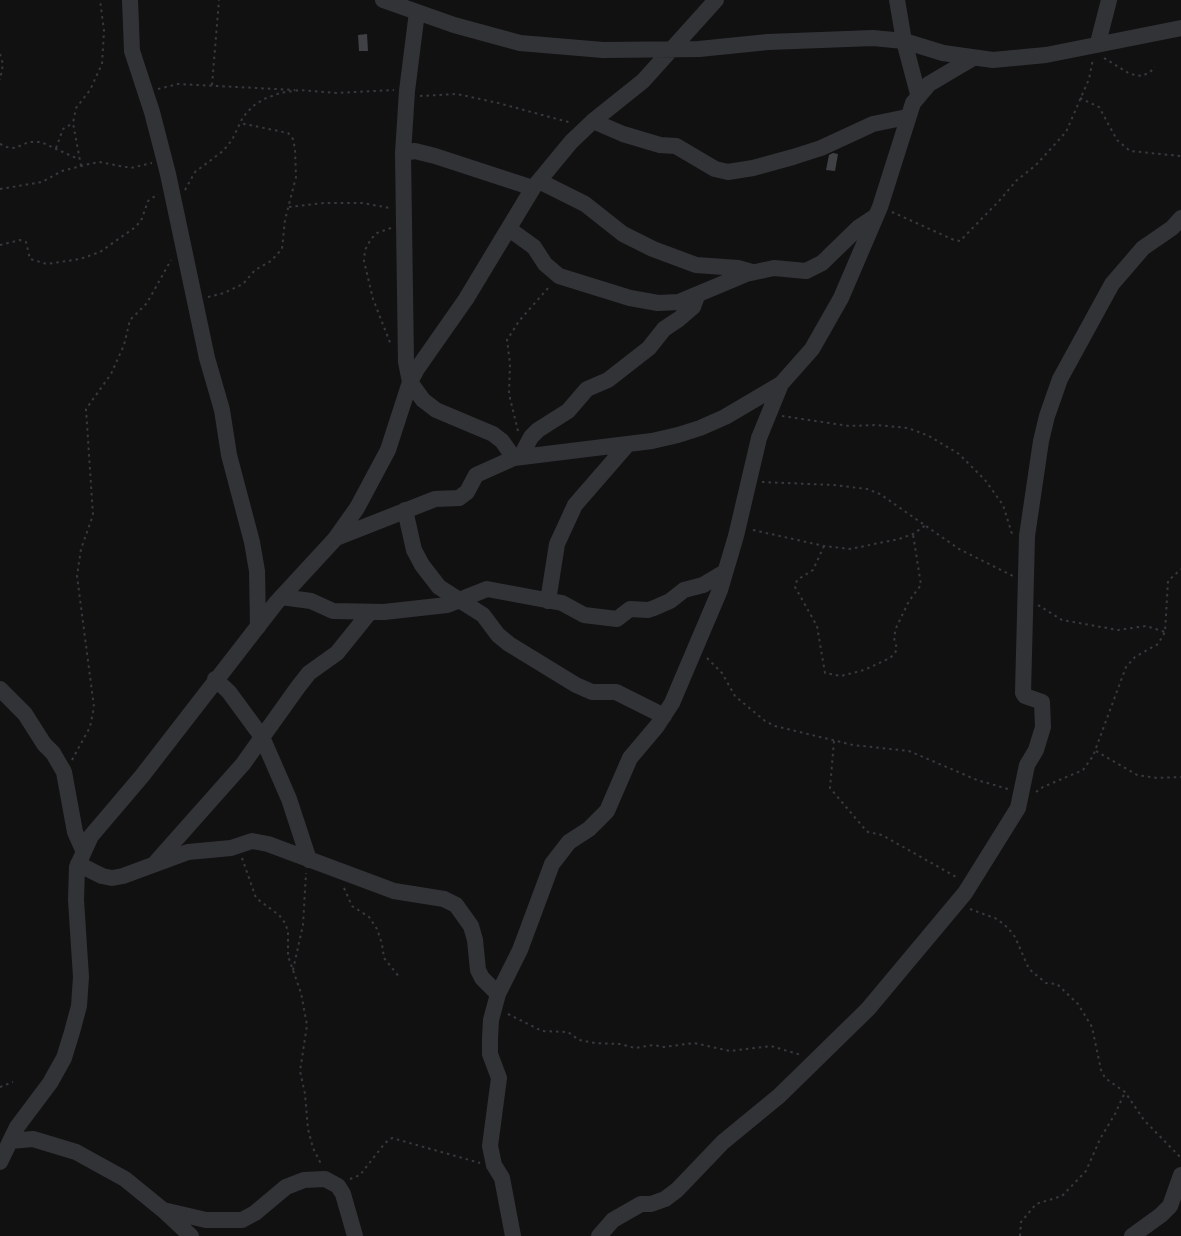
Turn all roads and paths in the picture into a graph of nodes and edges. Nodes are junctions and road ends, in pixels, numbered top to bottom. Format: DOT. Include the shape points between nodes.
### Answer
graph roads {
  1 [pos="100,0"];
  2 [pos="130,0"];
  3 [pos="218,0"];
  4 [pos="383,0"];
  5 [pos="716,0"];
  6 [pos="897,0"];
  7 [pos="1109,0"];
  8 [pos="417,12"];
  9 [pos="1181,28"];
  10 [pos="904,41"];
  11 [pos="1092,48"];
  12 [pos="670,49"];
  13 [pos="0,54"];
  14 [pos="973,58"];
  15 [pos="1154,67"];
  16 [pos="0,80"];
  17 [pos="212,85"];
  18 [pos="300,90"];
  19 [pos="406,94"];
  20 [pos="918,94"];
  21 [pos="145,95"];
  22 [pos="1080,98"];
  23 [pos="907,117"];
  24 [pos="73,123"];
  25 [pos="240,123"];
  26 [pos="589,124"];
  27 [pos="0,144"];
  28 [pos="56,148"];
  29 [pos="403,153"];
  30 [pos="1181,156"];
  31 [pos="78,159"];
  32 [pos="164,159"];
  33 [pos="81,166"];
  34 [pos="170,184"];
  35 [pos="536,184"];
  36 [pos="0,189"];
  37 [pos="175,205"];
  38 [pos="289,207"];
  39 [pos="878,211"];
  40 [pos="404,218"];
  41 [pos="1181,218"];
  42 [pos="509,229"];
  43 [pos="183,242"];
  44 [pos="0,245"];
  45 [pos="754,273"];
  46 [pos="559,276"];
  47 [pos="697,296"];
  48 [pos="196,304"];
  49 [pos="391,347"];
  50 [pos="410,382"];
  51 [pos="781,384"];
  52 [pos="768,415"];
  53 [pos="628,444"];
  54 [pos="520,455"];
  55 [pos="749,482"];
  56 [pos="405,510"];
  57 [pos="927,525"];
  58 [pos="738,527"];
  59 [pos="914,534"];
  60 [pos="1013,537"];
  61 [pos="335,539"];
  62 [pos="824,546"];
  63 [pos="1181,569"];
  64 [pos="725,572"];
  65 [pos="1025,596"];
  66 [pos="281,597"];
  67 [pos="462,601"];
  68 [pos="548,601"];
  69 [pos="370,612"];
  70 [pos="258,627"];
  71 [pos="1164,632"];
  72 [pos="696,648"];
  73 [pos="215,679"];
  74 [pos="0,688"];
  75 [pos="664,716"];
  76 [pos="262,737"];
  77 [pos="834,742"];
  78 [pos="1096,751"];
  79 [pos="64,772"];
  80 [pos="1181,777"];
  81 [pos="1027,793"];
  82 [pos="231,848"];
  83 [pos="81,857"];
  84 [pos="309,860"];
  85 [pos="155,864"];
  86 [pos="332,869"];
  87 [pos="971,883"];
  88 [pos="954,905"];
  89 [pos="293,970"];
  90 [pos="400,978"];
  91 [pos="495,1002"];
  92 [pos="821,1057"];
  93 [pos="13,1082"];
  94 [pos="0,1087"];
  95 [pos="1125,1092"];
  96 [pos="9,1133"];
  97 [pos="1181,1158"];
  98 [pos="0,1162"];
  99 [pos="494,1165"];
  100 [pos="1181,1174"];
  101 [pos="335,1184"];
  102 [pos="164,1210"];
  103 [pos="191,1236"];
  104 [pos="355,1236"];
  105 [pos="513,1236"];
  106 [pos="599,1236"];
  107 [pos="1020,1236"];
  108 [pos="1132,1236"];
  1 -- 24 [label="path" via="104,31 102,64 90,90 76,108"];
  2 -- 21 [label="street" via="132,51"];
  3 -- 17 [label="path"];
  4 -- 8 [label="street"];
  5 -- 12 [label="street"];
  6 -- 10 [label="street"];
  7 -- 11 [label="street"];
  8 -- 12 [label="street" via="520,43 603,50"];
  8 -- 19 [label="street"];
  9 -- 11 [label="street"];
  10 -- 12 [label="street" via="849,38"];
  10 -- 14 [label="street" via="942,53"];
  10 -- 20 [label="street"];
  11 -- 14 [label="street" via="1016,59"];
  11 -- 15 [label="path" via="1130,74 1142,76"];
  11 -- 22 [label="path" via="1093,65"];
  12 -- 26 [label="street" via="643,81"];
  13 -- 16 [label="path" via="3,64"];
  14 -- 20 [label="street"];
  17 -- 18 [label="path"];
  17 -- 21 [label="path" via="178,84"];
  18 -- 19 [label="path" via="336,93 382,90"];
  18 -- 25 [label="path" via="264,99 253,106"];
  19 -- 26 [label="path" via="456,94"];
  19 -- 29 [label="street"];
  20 -- 23 [label="street"];
  21 -- 32 [label="street"];
  22 -- 30 [label="path" via="1099,107 1117,140 1130,151"];
  22 -- 39 [label="path" via="1062,138 960,241"];
  23 -- 26 [label="street" via="873,124 821,148 728,172 715,169 676,146 660,145"];
  23 -- 39 [label="street"];
  24 -- 28 [label="path" via="59,134"];
  24 -- 31 [label="path"];
  25 -- 37 [label="path" via="223,151 195,172"];
  25 -- 38 [label="path" via="288,133 293,139 297,160"];
  26 -- 35 [label="street"];
  27 -- 28 [label="path" via="15,148 35,141"];
  28 -- 31 [label="path"];
  29 -- 35 [label="street" via="415,151"];
  29 -- 40 [label="street"];
  31 -- 33 [label="path"];
  32 -- 33 [label="path" via="131,168 99,162"];
  32 -- 34 [label="street"];
  33 -- 36 [label="path" via="62,171 42,182"];
  34 -- 37 [label="street"];
  34 -- 44 [label="path" via="148,201 141,221 134,228 100,252 68,262 47,264 30,259 26,242 20,240"];
  35 -- 42 [label="street"];
  35 -- 45 [label="street" via="585,204 623,234 653,250 696,265 738,268"];
  37 -- 43 [label="street"];
  38 -- 40 [label="path" via="362,203"];
  38 -- 48 [label="path" via="283,244 277,255 255,270 243,284"];
  39 -- 45 [label="street" via="822,263 806,271 774,268"];
  39 -- 51 [label="street" via="826,328 798,368"];
  40 -- 49 [label="path" via="377,233 365,250 367,278"];
  40 -- 50 [label="street" via="404,350"];
  41 -- 65 [label="street" via="1143,248 1121,271 1060,379 1041,440 1027,536"];
  42 -- 46 [label="street" via="534,246 545,264"];
  42 -- 50 [label="street"];
  43 -- 48 [label="street"];
  43 -- 79 [label="path" via="147,303 130,320 124,345 111,374 86,409 93,515 81,549 77,576 94,707 90,727"];
  45 -- 47 [label="street" via="723,282"];
  46 -- 47 [label="street" via="605,292 658,303 679,302"];
  46 -- 54 [label="path" via="519,321 507,340 509,394"];
  47 -- 54 [label="street" via="693,306 664,329 649,348 608,380 582,393 568,411 538,430"];
  48 -- 70 [label="street" via="258,571"];
  50 -- 54 [label="street" via="432,407 493,434"];
  50 -- 61 [label="street" via="388,450 357,508"];
  51 -- 52 [label="street"];
  51 -- 53 [label="street" via="700,428"];
  52 -- 55 [label="street"];
  52 -- 60 [label="path" via="849,426 908,428 930,436 959,454 986,480 1003,504"];
  53 -- 54 [label="street"];
  53 -- 68 [label="street" via="575,504 557,544"];
  54 -- 56 [label="street" via="476,475 467,492 459,498 435,499"];
  55 -- 57 [label="path" via="812,483 867,489 898,504"];
  55 -- 58 [label="street"];
  56 -- 61 [label="street"];
  56 -- 67 [label="street" via="414,550 422,565 439,587"];
  57 -- 59 [label="path"];
  57 -- 65 [label="path" via="959,549 1012,576"];
  58 -- 62 [label="path"];
  58 -- 64 [label="street"];
  59 -- 62 [label="path" via="850,549"];
  59 -- 62 [label="path" via="922,585 909,601 896,628 895,653 872,666 841,676 825,673 817,626 795,587 797,580 813,570"];
  61 -- 66 [label="street"];
  63 -- 71 [label="path" via="1171,577 1167,586 1168,611"];
  64 -- 68 [label="street" via="654,608 630,609 617,619 584,614 568,605"];
  64 -- 72 [label="street"];
  65 -- 71 [label="path" via="1062,620 1118,630 1146,626"];
  65 -- 81 [label="street" via="1023,693 1042,702 1043,709 1039,743 1026,765"];
  66 -- 69 [label="street" via="311,601 333,611"];
  66 -- 70 [label="street"];
  67 -- 68 [label="street" via="487,589"];
  67 -- 69 [label="street" via="447,606"];
  67 -- 75 [label="street" via="483,615 509,644 576,685 592,692 616,692"];
  69 -- 76 [label="street" via="338,653 304,680"];
  70 -- 73 [label="street"];
  71 -- 78 [label="path" via="1158,644 1135,657 1126,667"];
  72 -- 75 [label="street"];
  72 -- 77 [label="path" via="722,673 736,696 765,721"];
  73 -- 76 [label="street" via="229,692"];
  73 -- 83 [label="street" via="142,776 91,836"];
  74 -- 79 [label="street" via="26,714"];
  75 -- 91 [label="street" via="630,758 607,811 589,829 569,842 552,864 520,950"];
  76 -- 84 [label="street" via="289,799"];
  76 -- 85 [label="street" via="243,764"];
  77 -- 81 [label="path" via="909,750 977,780"];
  77 -- 87 [label="path" via="830,788 868,832 882,835"];
  78 -- 80 [label="path" via="1137,775"];
  78 -- 81 [label="path" via="1083,770"];
  79 -- 83 [label="street"];
  81 -- 87 [label="street"];
  82 -- 84 [label="street" via="258,841"];
  82 -- 85 [label="street" via="188,852"];
  82 -- 89 [label="path" via="245,862 256,898 285,923 288,956"];
  83 -- 85 [label="street" via="102,876 112,878"];
  83 -- 96 [label="street" via="76,900 81,977 79,1006 64,1058 50,1082"];
  84 -- 86 [label="street"];
  84 -- 89 [label="path" via="303,896 303,925"];
  86 -- 90 [label="path" via="352,906 372,922 382,944 384,958"];
  86 -- 91 [label="street" via="394,891 444,899 456,905 471,926 478,970"];
  87 -- 88 [label="street"];
  88 -- 92 [label="street" via="868,1009"];
  88 -- 95 [label="path" via="997,919 1014,936 1029,969 1046,983 1057,984 1078,1004 1092,1027 1104,1078"];
  89 -- 101 [label="path" via="307,1025 300,1071 309,1137 317,1157"];
  91 -- 92 [label="path" via="542,1031 568,1032 579,1040 595,1043 634,1048 694,1043 730,1051 771,1046 799,1055"];
  91 -- 99 [label="street" via="490,1054 499,1078 490,1146"];
  92 -- 106 [label="street" via="723,1142 666,1199 641,1204 613,1220"];
  93 -- 94 [label="path"];
  95 -- 97 [label="path" via="1144,1120"];
  95 -- 107 [label="path" via="1086,1171 1062,1196 1036,1204 1021,1222"];
  96 -- 98 [label="street"];
  96 -- 102 [label="street" via="76,1152 125,1179"];
  99 -- 101 [label="path" via="392,1138 360,1175"];
  99 -- 105 [label="street" via="502,1178"];
  100 -- 108 [label="street" via="1170,1206"];
  101 -- 102 [label="street" via="325,1179 295,1183 242,1220 206,1220"];
  101 -- 104 [label="street" via="342,1194"];
  102 -- 103 [label="street"];
}
